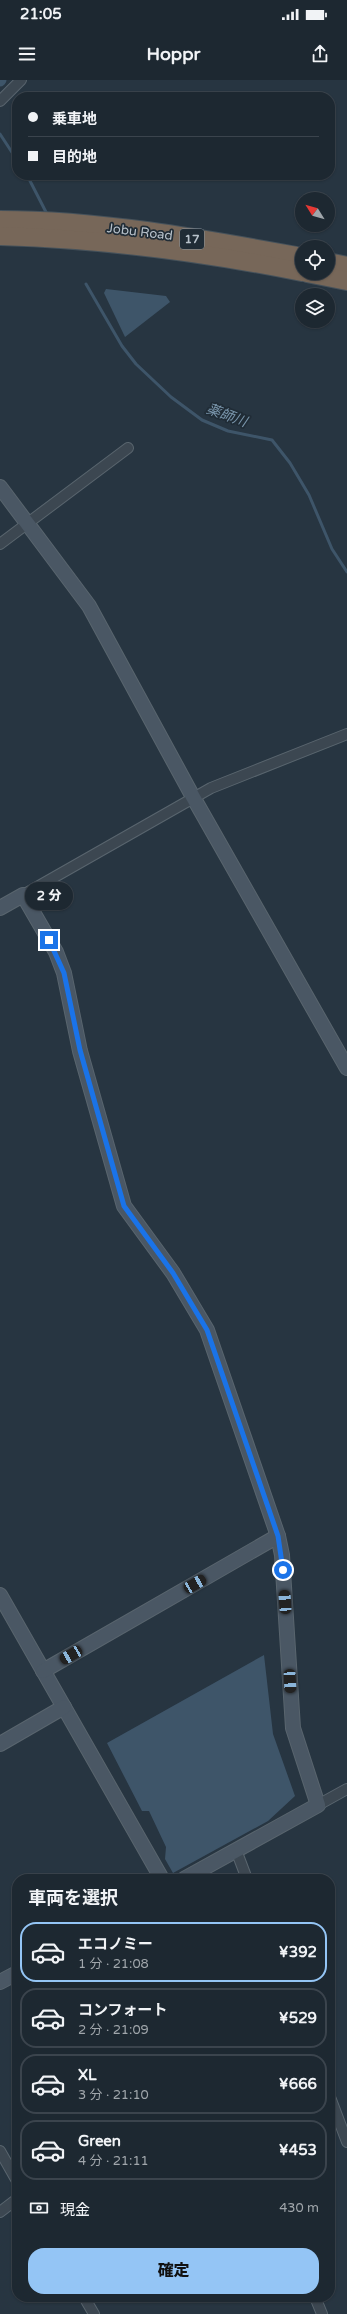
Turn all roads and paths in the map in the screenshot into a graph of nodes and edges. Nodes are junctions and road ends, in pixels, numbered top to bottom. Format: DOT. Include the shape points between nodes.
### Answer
graph roads {
  1 [pos="21,80"];
  2 [pos="0,101"];
  3 [pos="0,220"];
  4 [pos="0,236"];
  5 [pos="295,256"];
  6 [pos="335,263"];
  7 [pos="347,266"];
  8 [pos="295,271"];
  9 [pos="335,279"];
  10 [pos="347,281"];
  11 [pos="128,448"];
  12 [pos="0,487"];
  13 [pos="28,523"];
  14 [pos="0,544"];
  15 [pos="347,734"];
  16 [pos="193,797"];
  17 [pos="23,895"];
  18 [pos="0,908"];
  19 [pos="347,1068"];
  20 [pos="278,1536"];
  21 [pos="0,1595"];
  22 [pos="43,1671"];
  23 [pos="64,1707"];
  24 [pos="0,1744"];
  25 [pos="347,1789"];
  26 [pos="318,1805"];
  27 [pos="236,1850"];
  28 [pos="159,1874"];
  29 [pos="193,1874"];
  30 [pos="245,1874"];
  31 [pos="12,1976"];
  32 [pos="0,1982"];
  33 [pos="335,2110"];
  34 [pos="347,2142"];
  35 [pos="0,2151"];
  36 [pos="12,2172"];
  37 [pos="12,2203"];
  38 [pos="0,2212"];
  39 [pos="87,2302"];
  40 [pos="317,2302"];
  41 [pos="94,2314"];
  42 [pos="322,2314"];
  1 -- 2 [label="street"];
  3 -- 5 [label="highway, Jobu Road / 17" via="81,224"];
  4 -- 8 [label="highway, Jobu Road / 17" via="47,237 156,247"];
  6 -- 7 [label="highway"];
  9 -- 10 [label="highway"];
  11 -- 13 [label="street"];
  12 -- 13 [label="street"];
  13 -- 14 [label="street"];
  13 -- 16 [label="street" via="89,606"];
  15 -- 16 [label="street"];
  16 -- 17 [label="street"];
  16 -- 19 [label="street"];
  17 -- 18 [label="street"];
  17 -- 20 [label="street" via="56,952 64,973 80,1050 124,1206 173,1273 207,1330"];
  20 -- 22 [label="street"];
  20 -- 26 [label="street" via="282,1555 293,1728"];
  21 -- 22 [label="street"];
  22 -- 23 [label="street"];
  23 -- 24 [label="street"];
  23 -- 28 [label="street"];
  25 -- 26 [label="street"];
  26 -- 27 [label="street"];
  27 -- 29 [label="street"];
  27 -- 30 [label="street"];
  31 -- 32 [label="street"];
  33 -- 34 [label="street"];
  35 -- 36 [label="street"];
  37 -- 38 [label="street"];
  39 -- 41 [label="street"];
  40 -- 42 [label="street"];
}
